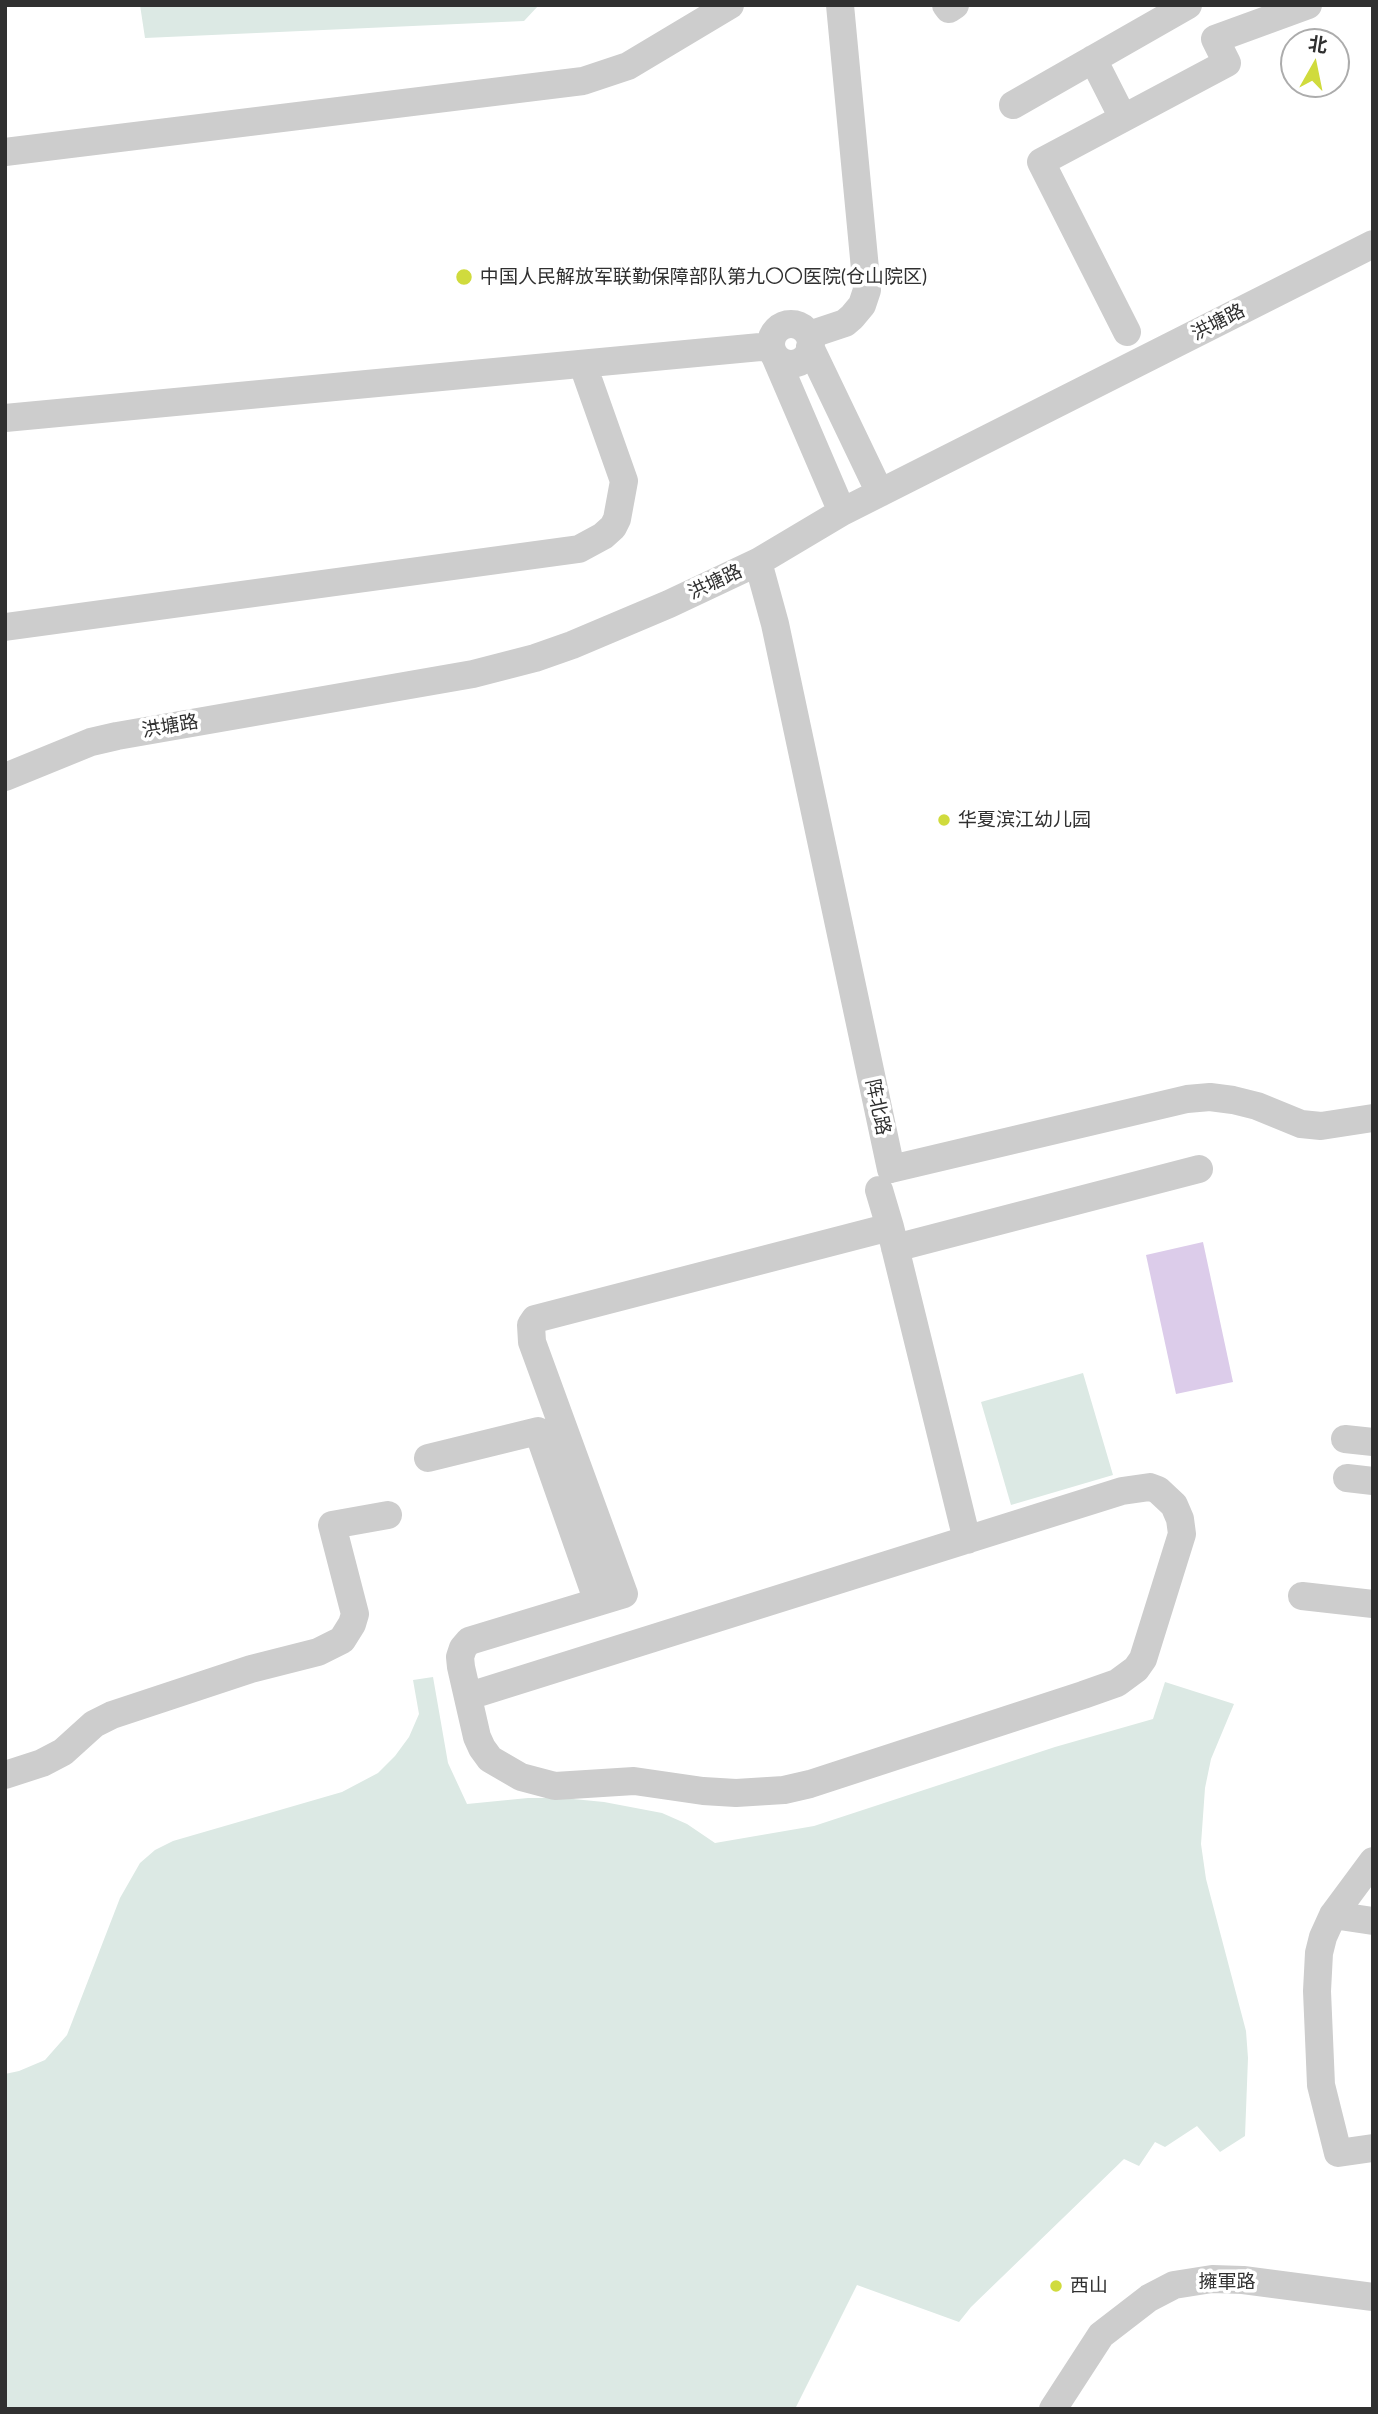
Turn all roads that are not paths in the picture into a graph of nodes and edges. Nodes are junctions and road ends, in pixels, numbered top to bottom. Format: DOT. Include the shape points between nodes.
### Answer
graph roads {
  1 [pos="730,5"];
  2 [pos="840,5"];
  3 [pos="946,5"];
  4 [pos="955,5"];
  5 [pos="1188,5"];
  6 [pos="1198,5"];
  7 [pos="1308,5"];
  8 [pos="1267,12"];
  9 [pos="1216,39"];
  10 [pos="1093,59"];
  11 [pos="1013,105"];
  12 [pos="1123,118"];
  13 [pos="5,152"];
  14 [pos="1373,244"];
  15 [pos="1127,332"];
  16 [pos="810,341"];
  17 [pos="773,351"];
  18 [pos="583,365"];
  19 [pos="5,418"];
  20 [pos="880,493"];
  21 [pos="842,512"];
  22 [pos="758,562"];
  23 [pos="5,627"];
  24 [pos="5,777"];
  25 [pos="1373,1118"];
  26 [pos="1199,1169"];
  27 [pos="879,1190"];
  28 [pos="893,1238"];
  29 [pos="1345,1439"];
  30 [pos="1373,1442"];
  31 [pos="428,1458"];
  32 [pos="578,1507"];
  33 [pos="388,1515"];
  34 [pos="967,1540"];
  35 [pos="1302,1596"];
  36 [pos="1373,1604"];
  37 [pos="469,1696"];
  38 [pos="5,1775"];
  39 [pos="1373,1861"];
  40 [pos="1333,1915"];
  41 [pos="1373,1921"];
  42 [pos="1373,2148"];
  43 [pos="1373,2297"];
  44 [pos="1054,2409"];
  1 -- 13 [label="street" via="628,66 583,81"];
  2 -- 16 [label="street" via="867,290 852,317"];
  3 -- 4 [label="street" via="949,9"];
  5 -- 10 [label="street"];
  6 -- 9 [label="street"];
  7 -- 8 [label="street"];
  8 -- 9 [label="street"];
  9 -- 12 [label="street" via="1227,63"];
  10 -- 11 [label="street"];
  10 -- 12 [label="street"];
  12 -- 15 [label="street" via="1041,162"];
  14 -- 20 [label="street, 洪塘路"];
  16 -- 17 [label="street" via="799,326 786,324 772,336"];
  16 -- 20 [label="street"];
  17 -- 18 [label="street"];
  17 -- 21 [label="street"];
  18 -- 19 [label="street"];
  18 -- 23 [label="street" via="624,481 613,527 579,549"];
  20 -- 21 [label="street, 洪塘路"];
  21 -- 22 [label="street, 洪塘路"];
  22 -- 24 [label="street, 洪塘路" via="607,631 506,667 117,736"];
  22 -- 25 [label="street, 阵北路" via="891,1169 1187,1099 1233,1100 1301,1124 1321,1126"];
  26 -- 28 [label="street"];
  27 -- 28 [label="street"];
  28 -- 32 [label="street" via="535,1319 532,1342"];
  28 -- 34 [label="street"];
  29 -- 30 [label="street"];
  31 -- 32 [label="street" via="538,1432"];
  32 -- 37 [label="street" via="624,1594 469,1642 460,1657"];
  33 -- 38 [label="street" via="332,1525 355,1614 342,1640 318,1652 112,1715 94,1724 63,1752"];
  34 -- 37 [label="street"];
  34 -- 37 [label="street" via="1122,1491 1150,1487 1174,1505 1182,1534 1143,1659 1129,1676 1083,1695 784,1790 736,1793 634,1781 565,1786 538,1783 490,1759 477,1737"];
  35 -- 36 [label="street"];
  39 -- 40 [label="street"];
  40 -- 41 [label="street"];
  40 -- 42 [label="street" via="1323,1937 1317,1971 1321,2085 1338,2153"];
  43 -- 44 [label="street, 擁軍路" via="1244,2280 1174,2285 1101,2335"];
}
